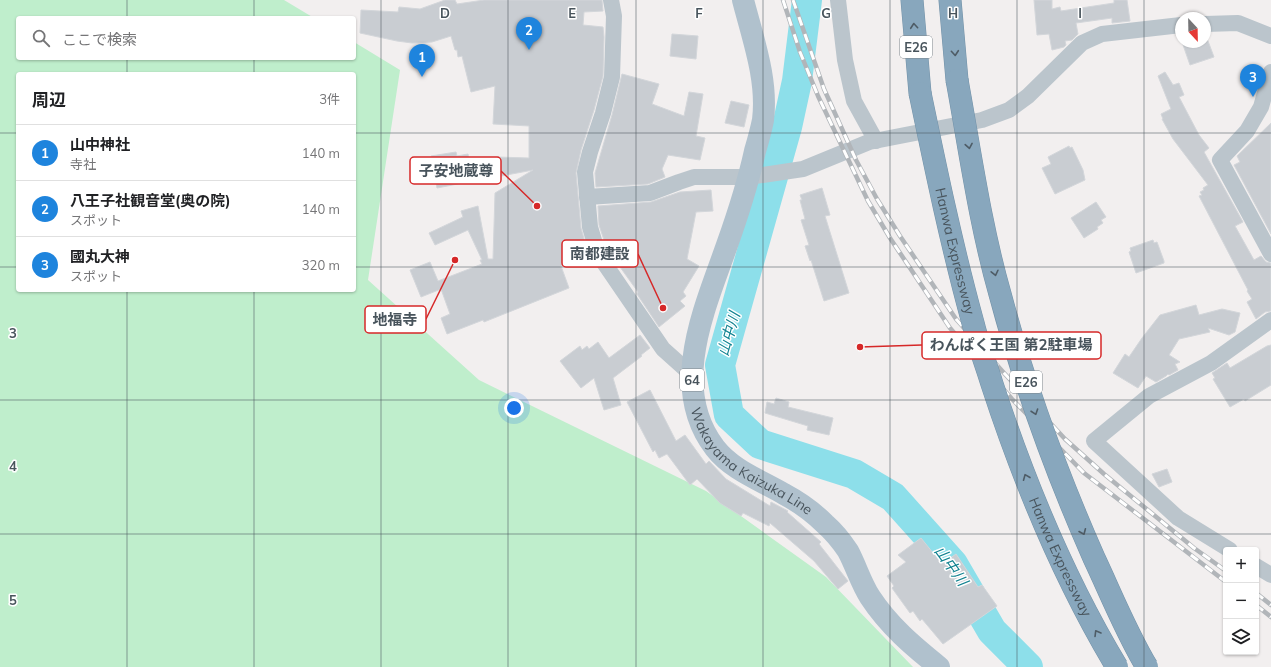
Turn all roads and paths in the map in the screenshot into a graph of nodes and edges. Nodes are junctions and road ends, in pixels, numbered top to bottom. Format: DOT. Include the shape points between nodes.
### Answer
graph roads {
  1 [pos="611,0"];
  2 [pos="743,0"];
  3 [pos="838,0"];
  4 [pos="912,0"];
  5 [pos="950,0"];
  6 [pos="1211,24"];
  7 [pos="1175,26"];
  8 [pos="1271,36"];
  9 [pos="1271,72"];
  10 [pos="1266,111"];
  11 [pos="876,141"];
  12 [pos="756,176"];
  13 [pos="587,197"];
  14 [pos="1271,254"];
  15 [pos="1271,320"];
  16 [pos="692,375"];
  17 [pos="1225,547"];
  18 [pos="1259,568"];
  19 [pos="1271,575"];
  20 [pos="939,667"];
  21 [pos="1117,667"];
  22 [pos="1147,667"];
  1 -- 13 [label="street" via="614,16 612,77 585,172"];
  2 -- 12 [label="main road, Wakayama Kaizuka Line / 64" via="763,85 763,120"];
  3 -- 11 [label="street" via="845,60 854,101"];
  21 -- 4 [label="highway, Hanwa Expressway / E26, one-way, bridge" via="1093,626 1043,520 1010,437 973,324 942,202 920,93"];
  5 -- 22 [label="highway, E26, one-way, bridge" via="957,80 982,218 999,293 1035,411 1082,531 1134,646"];
  6 -- 8 [label="street" via="1238,23"];
  7 -- 11 [label="street" via="1102,34 1091,38 1082,43 1028,96 1009,110 982,120"];
  9 -- 10 [label="street"];
  10 -- 14 [label="street" via="1220,160"];
  11 -- 12 [label="street" via="803,169"];
  12 -- 13 [label="street" via="694,177 650,193"];
  12 -- 16 [label="main road, Wakayama Kaizuka Line / 64" via="740,208 702,315"];
  13 -- 16 [label="street" via="590,227 598,254 663,349"];
  15 -- 17 [label="street" via="1211,363 1149,396 1094,441 1178,518"];
  16 -- 20 [label="main road, Wakayama Kaizuka Line / 64" via="696,413 716,448 732,464 802,504 826,524 847,550 870,596 891,625"];
  18 -- 19 [label="street"];
}
